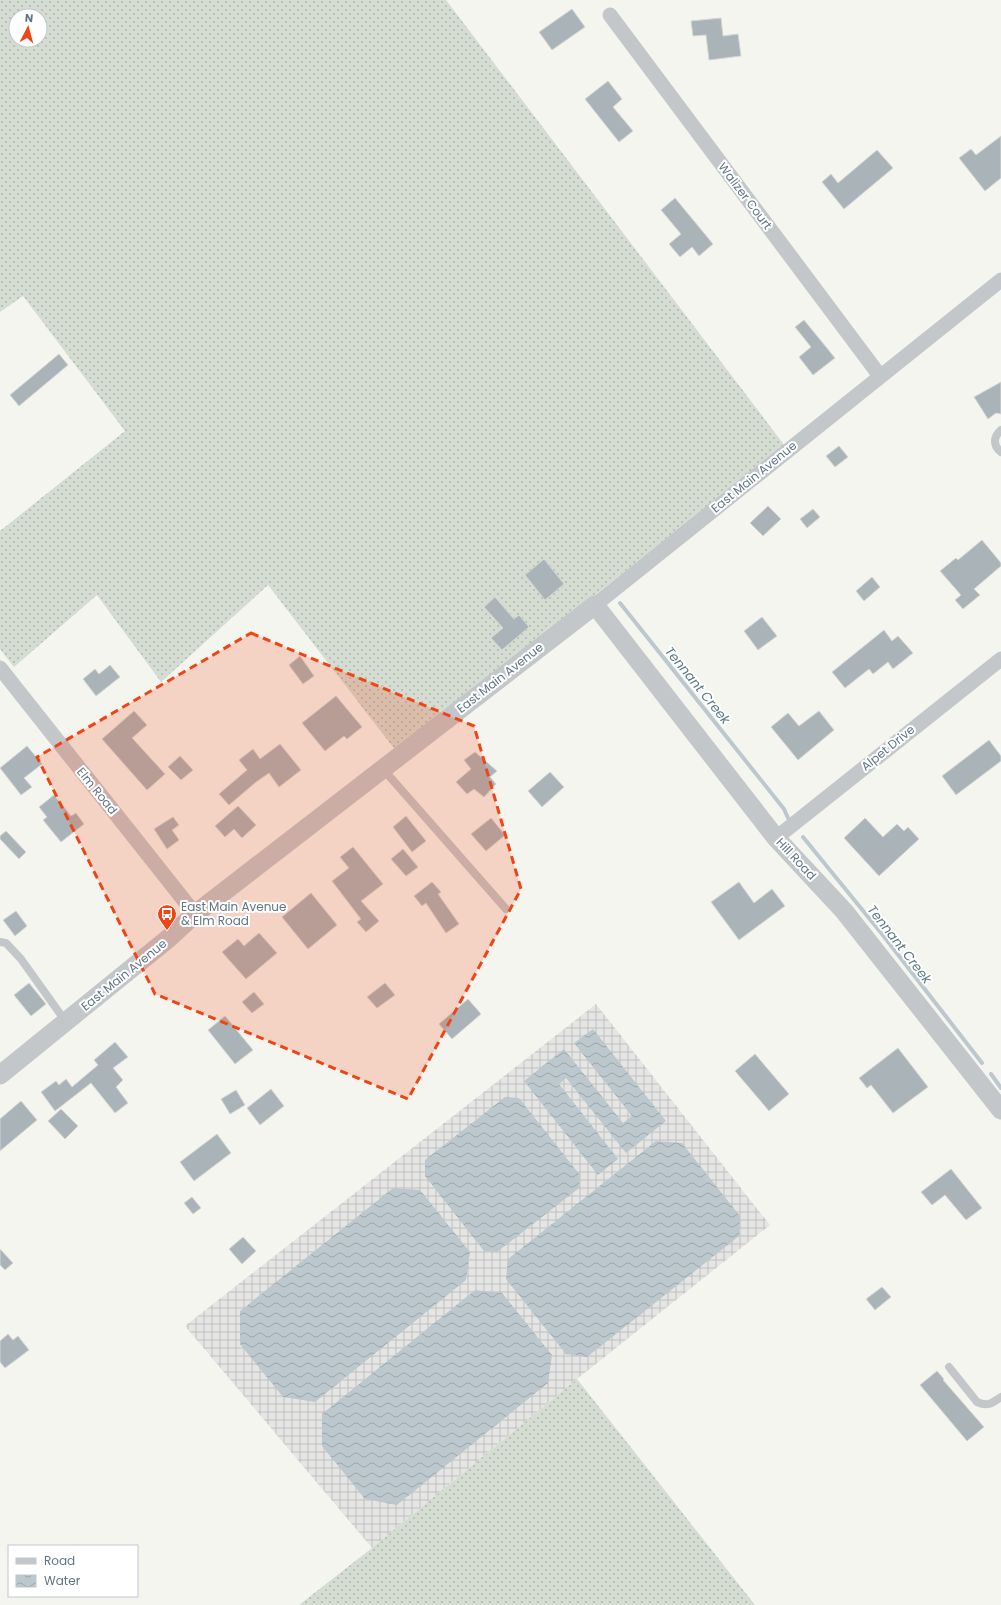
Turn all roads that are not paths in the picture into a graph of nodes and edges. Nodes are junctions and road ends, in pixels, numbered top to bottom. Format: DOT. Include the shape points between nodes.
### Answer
graph roads {
  1 [pos="610,15"];
  2 [pos="1001,280"];
  3 [pos="880,376"];
  4 [pos="1001,430"];
  5 [pos="1001,452"];
  6 [pos="595,605"];
  7 [pos="1001,659"];
  8 [pos="0,668"];
  9 [pos="382,768"];
  10 [pos="776,838"];
  11 [pos="506,909"];
  12 [pos="195,914"];
  13 [pos="0,942"];
  14 [pos="66,1022"];
  15 [pos="0,1075"];
  16 [pos="1001,1110"];
  17 [pos="949,1367"];
  18 [pos="1001,1397"];
  1 -- 3 [label="street, Walizer Court"];
  2 -- 3 [label="street, East Main Avenue"];
  3 -- 6 [label="street, East Main Avenue"];
  4 -- 5 [label="lane" via="994,439 997,449"];
  6 -- 9 [label="street, East Main Avenue"];
  6 -- 10 [label="street, Hill Road"];
  7 -- 10 [label="street, Alpet Drive"];
  8 -- 12 [label="street, Elm Road"];
  9 -- 11 [label="lane"];
  9 -- 12 [label="street, East Main Avenue"];
  10 -- 16 [label="street, Hill Road" via="844,911"];
  12 -- 14 [label="street, East Main Avenue"];
  13 -- 14 [label="lane" via="6,943 21,959"];
  14 -- 15 [label="street, East Main Avenue"];
  17 -- 18 [label="lane" via="977,1402 990,1404"];
}
